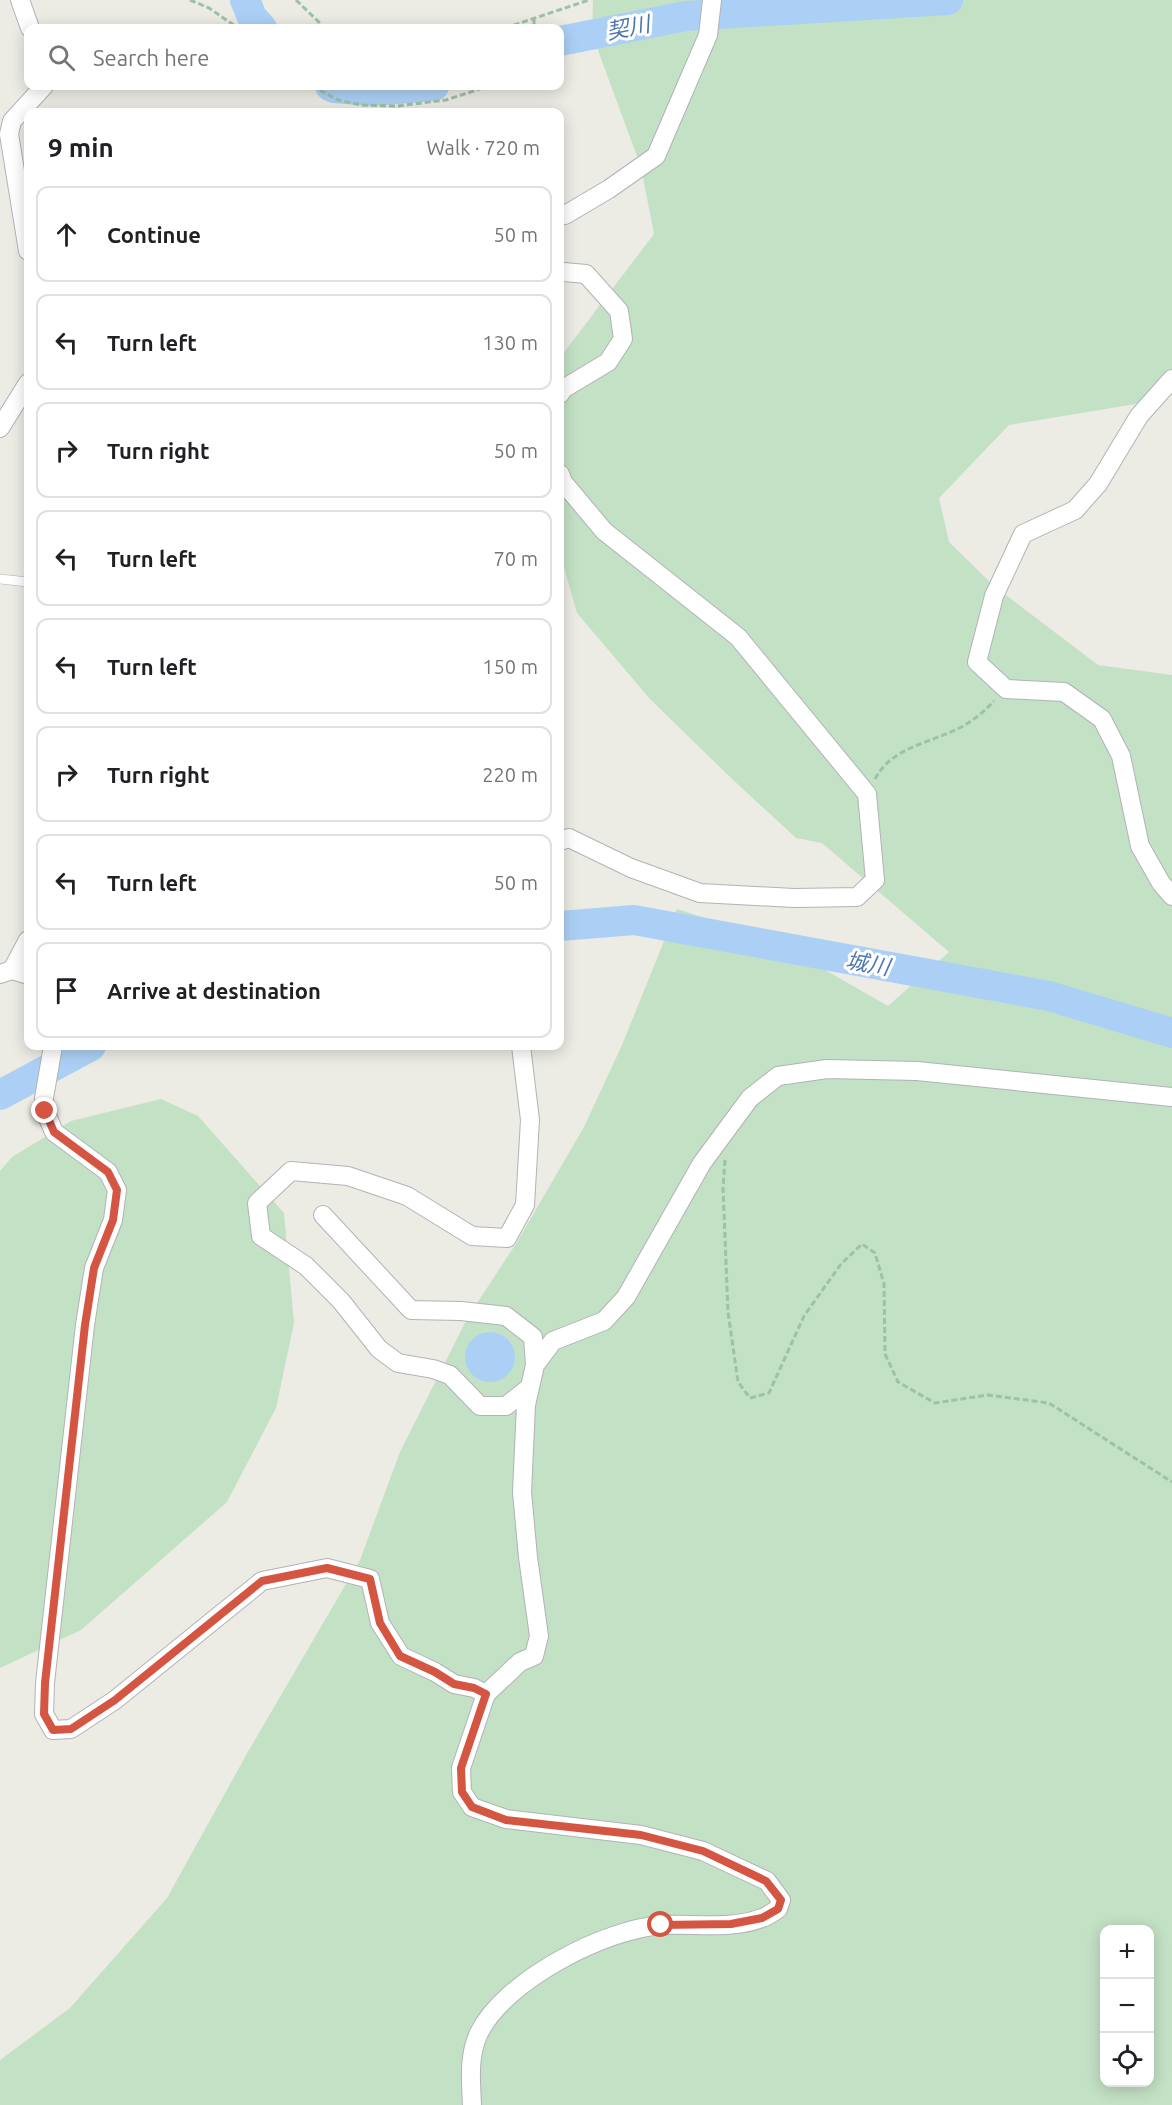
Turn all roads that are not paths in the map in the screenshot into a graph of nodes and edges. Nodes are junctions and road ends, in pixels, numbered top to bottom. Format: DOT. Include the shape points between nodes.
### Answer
graph roads {
  1 [pos="20,0"];
  2 [pos="712,0"];
  3 [pos="29,24"];
  4 [pos="40,90"];
  5 [pos="564,215"];
  6 [pos="24,226"];
  7 [pos="564,272"];
  8 [pos="1172,379"];
  9 [pos="564,388"];
  10 [pos="24,389"];
  11 [pos="0,428"];
  12 [pos="564,483"];
  13 [pos="0,579"];
  14 [pos="24,582"];
  15 [pos="564,837"];
  16 [pos="1172,896"];
  17 [pos="24,949"];
  18 [pos="14,973"];
  19 [pos="52,1050"];
  20 [pos="521,1050"];
  21 [pos="1172,1097"];
  22 [pos="323,1215"];
  23 [pos="535,1365"];
  24 [pos="530,1388"];
  25 [pos="486,1694"];
  26 [pos="472,2105"];
  1 -- 3 [label="street"];
  2 -- 5 [label="street" via="708,35 656,156"];
  4 -- 6 [label="street" via="12,121 9,134"];
  7 -- 9 [label="street" via="586,274 619,311 623,339 608,362"];
  8 -- 16 [label="street" via="1139,416 1098,484 1075,510 1023,534 994,596 977,662 1006,689 1064,692 1102,719 1121,756 1140,846"];
  10 -- 11 [label="street"];
  12 -- 15 [label="street" via="604,531 738,637 867,794 875,880 857,897 794,898 700,892 631,868"];
  13 -- 14 [label="lane"];
  17 -- 18 [label="street"];
  19 -- 25 [label="street" via="44,1098 54,1132 108,1172 117,1190 113,1220 94,1268 85,1325 45,1683 44,1714 53,1730 71,1729 115,1700 262,1581 327,1568 370,1579 380,1623 400,1656 454,1684"];
  20 -- 24 [label="street" via="530,1120 525,1205 507,1239 472,1236 407,1196 348,1176 291,1171 257,1203 261,1236 306,1266 379,1348 398,1363 450,1376 480,1406 506,1406"];
  21 -- 23 [label="street" via="917,1071 827,1069 778,1076 750,1098 702,1163 626,1297 604,1321 553,1341"];
  22 -- 23 [label="street" via="411,1310 506,1316 533,1337"];
  23 -- 24 [label="street"];
  24 -- 25 [label="street" via="522,1492 539,1636 534,1656 520,1662"];
  25 -- 26 [label="street" via="461,1768 462,1792 472,1807 506,1820 641,1835 703,1851 766,1881 781,1900 778,1909 762,1918 731,1924 661,1925 624,1931 535,1975 500,2005 479,2033 471,2059"];
}
